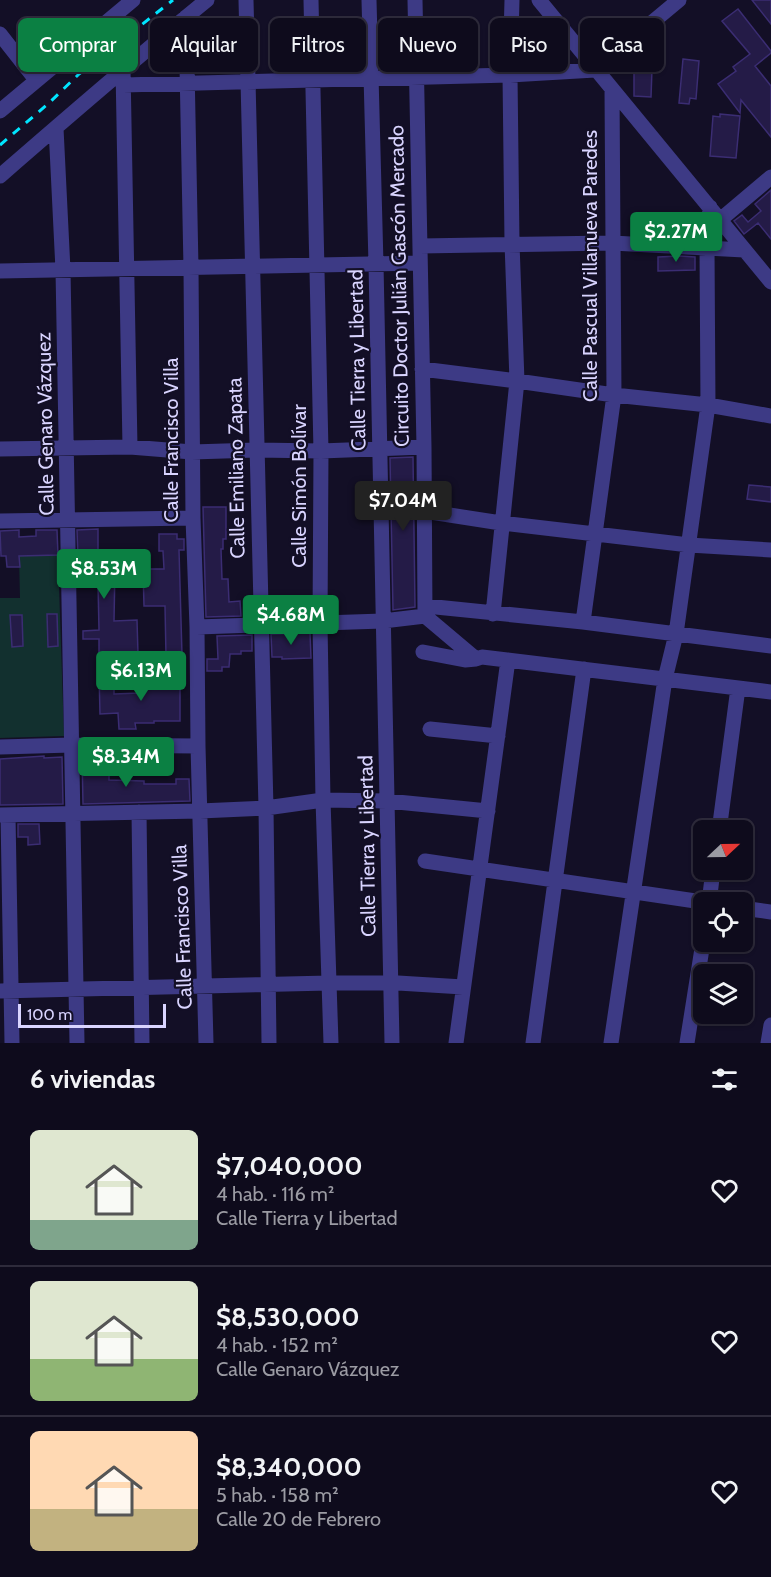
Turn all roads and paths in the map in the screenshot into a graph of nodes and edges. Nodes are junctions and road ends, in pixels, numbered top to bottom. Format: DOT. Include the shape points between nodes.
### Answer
graph roads {
  1 [pos="133,0"];
  2 [pos="207,0"];
  3 [pos="246,0"];
  4 [pos="311,0"];
  5 [pos="369,0"];
  6 [pos="415,0"];
  7 [pos="512,0"];
  8 [pos="539,0"];
  9 [pos="680,0"];
  10 [pos="186,17"];
  11 [pos="658,18"];
  12 [pos="0,34"];
  13 [pos="580,51"];
  14 [pos="580,71"];
  15 [pos="597,72"];
  16 [pos="510,75"];
  17 [pos="123,77"];
  18 [pos="417,78"];
  19 [pos="370,79"];
  20 [pos="36,80"];
  21 [pos="313,80"];
  22 [pos="248,82"];
  23 [pos="188,83"];
  24 [pos="612,89"];
  25 [pos="0,111"];
  26 [pos="56,128"];
  27 [pos="0,176"];
  28 [pos="771,177"];
  29 [pos="710,207"];
  30 [pos="720,220"];
  31 [pos="512,243"];
  32 [pos="612,243"];
  33 [pos="420,246"];
  34 [pos="707,248"];
  35 [pos="744,250"];
  36 [pos="420,263"];
  37 [pos="376,264"];
  38 [pos="317,266"];
  39 [pos="252,267"];
  40 [pos="191,268"];
  41 [pos="127,269"];
  42 [pos="63,270"];
  43 [pos="0,272"];
  44 [pos="771,282"];
  45 [pos="422,369"];
  46 [pos="517,381"];
  47 [pos="614,395"];
  48 [pos="708,405"];
  49 [pos="771,416"];
  50 [pos="130,447"];
  51 [pos="424,447"];
  52 [pos="66,448"];
  53 [pos="0,449"];
  54 [pos="380,449"];
  55 [pos="257,450"];
  56 [pos="321,451"];
  57 [pos="192,452"];
  58 [pos="424,510"];
  59 [pos="192,519"];
  60 [pos="69,520"];
  61 [pos="0,521"];
  62 [pos="501,523"];
  63 [pos="594,533"];
  64 [pos="689,545"];
  65 [pos="771,550"];
  66 [pos="425,611"];
  67 [pos="494,614"];
  68 [pos="383,621"];
  69 [pos="583,622"];
  70 [pos="320,624"];
  71 [pos="261,626"];
  72 [pos="196,627"];
  73 [pos="676,634"];
  74 [pos="770,643"];
  75 [pos="423,652"];
  76 [pos="479,658"];
  77 [pos="508,660"];
  78 [pos="584,669"];
  79 [pos="665,679"];
  80 [pos="738,688"];
  81 [pos="771,692"];
  82 [pos="430,729"];
  83 [pos="498,735"];
  84 [pos="72,745"];
  85 [pos="198,746"];
  86 [pos="0,747"];
  87 [pos="323,800"];
  88 [pos="387,801"];
  89 [pos="266,808"];
  90 [pos="200,811"];
  91 [pos="488,811"];
  92 [pos="139,812"];
  93 [pos="72,814"];
  94 [pos="4,815"];
  95 [pos="720,820"];
  96 [pos="425,861"];
  97 [pos="479,870"];
  98 [pos="555,881"];
  99 [pos="633,892"];
  100 [pos="693,901"];
  101 [pos="753,910"];
  102 [pos="771,912"];
  103 [pos="701,952"];
  104 [pos="330,983"];
  105 [pos="391,983"];
  106 [pos="268,984"];
  107 [pos="205,986"];
  108 [pos="463,987"];
  109 [pos="141,988"];
  110 [pos="75,989"];
  111 [pos="5,991"];
  112 [pos="771,1024"];
  113 [pos="12,1043"];
  114 [pos="77,1043"];
  115 [pos="142,1043"];
  116 [pos="206,1043"];
  117 [pos="269,1043"];
  118 [pos="331,1043"];
  119 [pos="392,1043"];
  120 [pos="456,1043"];
  121 [pos="533,1043"];
  122 [pos="611,1043"];
  123 [pos="687,1043"];
  124 [pos="768,1043"];
  1 -- 20 [label="street"];
  2 -- 10 [label="street"];
  3 -- 22 [label="street, Calle Emiliano Zapata"];
  4 -- 21 [label="street, Calle Simón Bolívar"];
  5 -- 19 [label="street, Calle Tierra y Libertad"];
  6 -- 18 [label="street, Circuito Doctor Julián Gascón Mercado"];
  7 -- 16 [label="street"];
  8 -- 13 [label="street"];
  9 -- 11 [label="street"];
  10 -- 17 [label="street"];
  10 -- 23 [label="street, Calle Francisco Villa"];
  12 -- 20 [label="street"];
  14 -- 16 [label="street"];
  15 -- 24 [label="street"];
  16 -- 18 [label="street"];
  16 -- 31 [label="street"];
  17 -- 23 [label="street"];
  17 -- 26 [label="street"];
  17 -- 41 [label="street"];
  18 -- 19 [label="street"];
  18 -- 33 [label="street, Circuito Doctor Julián Gascón Mercado"];
  19 -- 21 [label="street"];
  19 -- 37 [label="street, Calle Tierra y Libertad"];
  20 -- 25 [label="street"];
  21 -- 22 [label="street"];
  21 -- 38 [label="street, Calle Simón Bolívar"];
  22 -- 23 [label="street"];
  22 -- 39 [label="street, Calle Emiliano Zapata"];
  23 -- 40 [label="street, Calle Francisco Villa"];
  24 -- 29 [label="street"];
  24 -- 32 [label="street, Calle Pascual Villanueva Paredes"];
  26 -- 27 [label="street"];
  26 -- 42 [label="street, Calle Genaro Vázquez"];
  28 -- 30 [label="street"];
  29 -- 30 [label="street"];
  29 -- 34 [label="street"];
  30 -- 35 [label="street"];
  31 -- 32 [label="street"];
  31 -- 33 [label="street"];
  31 -- 46 [label="street"];
  32 -- 34 [label="street"];
  32 -- 47 [label="street, Calle Pascual Villanueva Paredes"];
  33 -- 36 [label="street, Circuito Doctor Julián Gascón Mercado"];
  34 -- 35 [label="street"];
  34 -- 48 [label="street"];
  35 -- 44 [label="street"];
  36 -- 37 [label="street"];
  36 -- 45 [label="street, Circuito Doctor Julián Gascón Mercado"];
  37 -- 38 [label="street"];
  37 -- 54 [label="street, Calle Tierra y Libertad"];
  38 -- 39 [label="street"];
  38 -- 56 [label="street, Calle Simón Bolívar"];
  39 -- 40 [label="street"];
  39 -- 55 [label="street, Calle Emiliano Zapata"];
  40 -- 41 [label="street"];
  40 -- 57 [label="street, Calle Francisco Villa"];
  41 -- 42 [label="street"];
  41 -- 50 [label="street"];
  42 -- 43 [label="street"];
  42 -- 52 [label="street, Calle Genaro Vázquez"];
  45 -- 46 [label="street"];
  45 -- 51 [label="street, Circuito Doctor Julián Gascón Mercado"];
  46 -- 47 [label="street"];
  46 -- 62 [label="street"];
  47 -- 48 [label="street"];
  47 -- 63 [label="street, Calle Pascual Villanueva Paredes"];
  48 -- 49 [label="street"];
  48 -- 64 [label="street"];
  50 -- 52 [label="street"];
  50 -- 57 [label="street"];
  51 -- 54 [label="street"];
  51 -- 58 [label="street, Circuito Doctor Julián Gascón Mercado"];
  52 -- 53 [label="street"];
  52 -- 60 [label="street, Calle Genaro Vázquez"];
  54 -- 56 [label="street"];
  54 -- 68 [label="street, Calle Tierra y Libertad"];
  55 -- 56 [label="street"];
  55 -- 57 [label="street"];
  55 -- 71 [label="street, Calle Emiliano Zapata"];
  56 -- 70 [label="street, Calle Simón Bolívar"];
  57 -- 59 [label="street, Calle Francisco Villa"];
  58 -- 62 [label="street"];
  58 -- 66 [label="street, Circuito Doctor Julián Gascón Mercado"];
  59 -- 60 [label="street"];
  59 -- 72 [label="street, Calle Francisco Villa"];
  60 -- 61 [label="street"];
  60 -- 84 [label="street, Calle Genaro Vázquez"];
  62 -- 63 [label="street"];
  62 -- 67 [label="street"];
  63 -- 64 [label="street"];
  63 -- 69 [label="street, Calle Pascual Villanueva Paredes"];
  64 -- 65 [label="street"];
  64 -- 73 [label="street"];
  66 -- 67 [label="street"];
  66 -- 68 [label="street"];
  66 -- 76 [label="street"];
  67 -- 69 [label="street"];
  68 -- 70 [label="street"];
  68 -- 88 [label="street, Calle Tierra y Libertad"];
  69 -- 73 [label="street"];
  70 -- 71 [label="street"];
  70 -- 87 [label="street, Calle Simón Bolívar"];
  71 -- 72 [label="street"];
  71 -- 89 [label="street, Calle Emiliano Zapata"];
  72 -- 85 [label="street, Calle Francisco Villa"];
  73 -- 74 [label="street"];
  73 -- 79 [label="street"];
  75 -- 76 [label="street" via="465,660"];
  76 -- 77 [label="street"];
  77 -- 78 [label="street"];
  77 -- 83 [label="street"];
  78 -- 79 [label="street"];
  78 -- 98 [label="street"];
  79 -- 80 [label="street"];
  79 -- 99 [label="street"];
  80 -- 81 [label="street"];
  80 -- 95 [label="street"];
  82 -- 83 [label="street"];
  83 -- 91 [label="street"];
  84 -- 85 [label="street"];
  84 -- 86 [label="street"];
  84 -- 93 [label="street, Calle Genaro Vázquez"];
  85 -- 90 [label="street, Calle Francisco Villa"];
  87 -- 88 [label="street"];
  87 -- 89 [label="street"];
  87 -- 104 [label="street, Calle Simón Bolívar"];
  88 -- 91 [label="street"];
  88 -- 105 [label="street, Calle Tierra y Libertad"];
  89 -- 90 [label="street"];
  89 -- 106 [label="street, Calle Emiliano Zapata"];
  90 -- 92 [label="street"];
  90 -- 107 [label="street, Calle Francisco Villa"];
  91 -- 97 [label="street"];
  92 -- 93 [label="street"];
  92 -- 109 [label="street"];
  93 -- 94 [label="street"];
  93 -- 110 [label="street, Calle Genaro Vázquez"];
  94 -- 111 [label="street"];
  96 -- 97 [label="street"];
  97 -- 98 [label="street"];
  97 -- 108 [label="street"];
  98 -- 99 [label="street"];
  98 -- 121 [label="street"];
  99 -- 100 [label="street"];
  99 -- 122 [label="street"];
  101 -- 102 [label="street"];
  103 -- 123 [label="street"];
  104 -- 105 [label="street"];
  104 -- 106 [label="street"];
  104 -- 118 [label="street, Calle Simón Bolívar"];
  105 -- 108 [label="street"];
  105 -- 119 [label="street, Calle Tierra y Libertad"];
  106 -- 107 [label="street"];
  106 -- 117 [label="street, Calle Emiliano Zapata"];
  107 -- 109 [label="street"];
  107 -- 116 [label="street, Calle Francisco Villa"];
  108 -- 120 [label="street"];
  109 -- 110 [label="street"];
  109 -- 115 [label="street"];
  110 -- 111 [label="street"];
  110 -- 114 [label="street, Calle Genaro Vázquez"];
  111 -- 113 [label="street"];
  112 -- 124 [label="street"];
}
